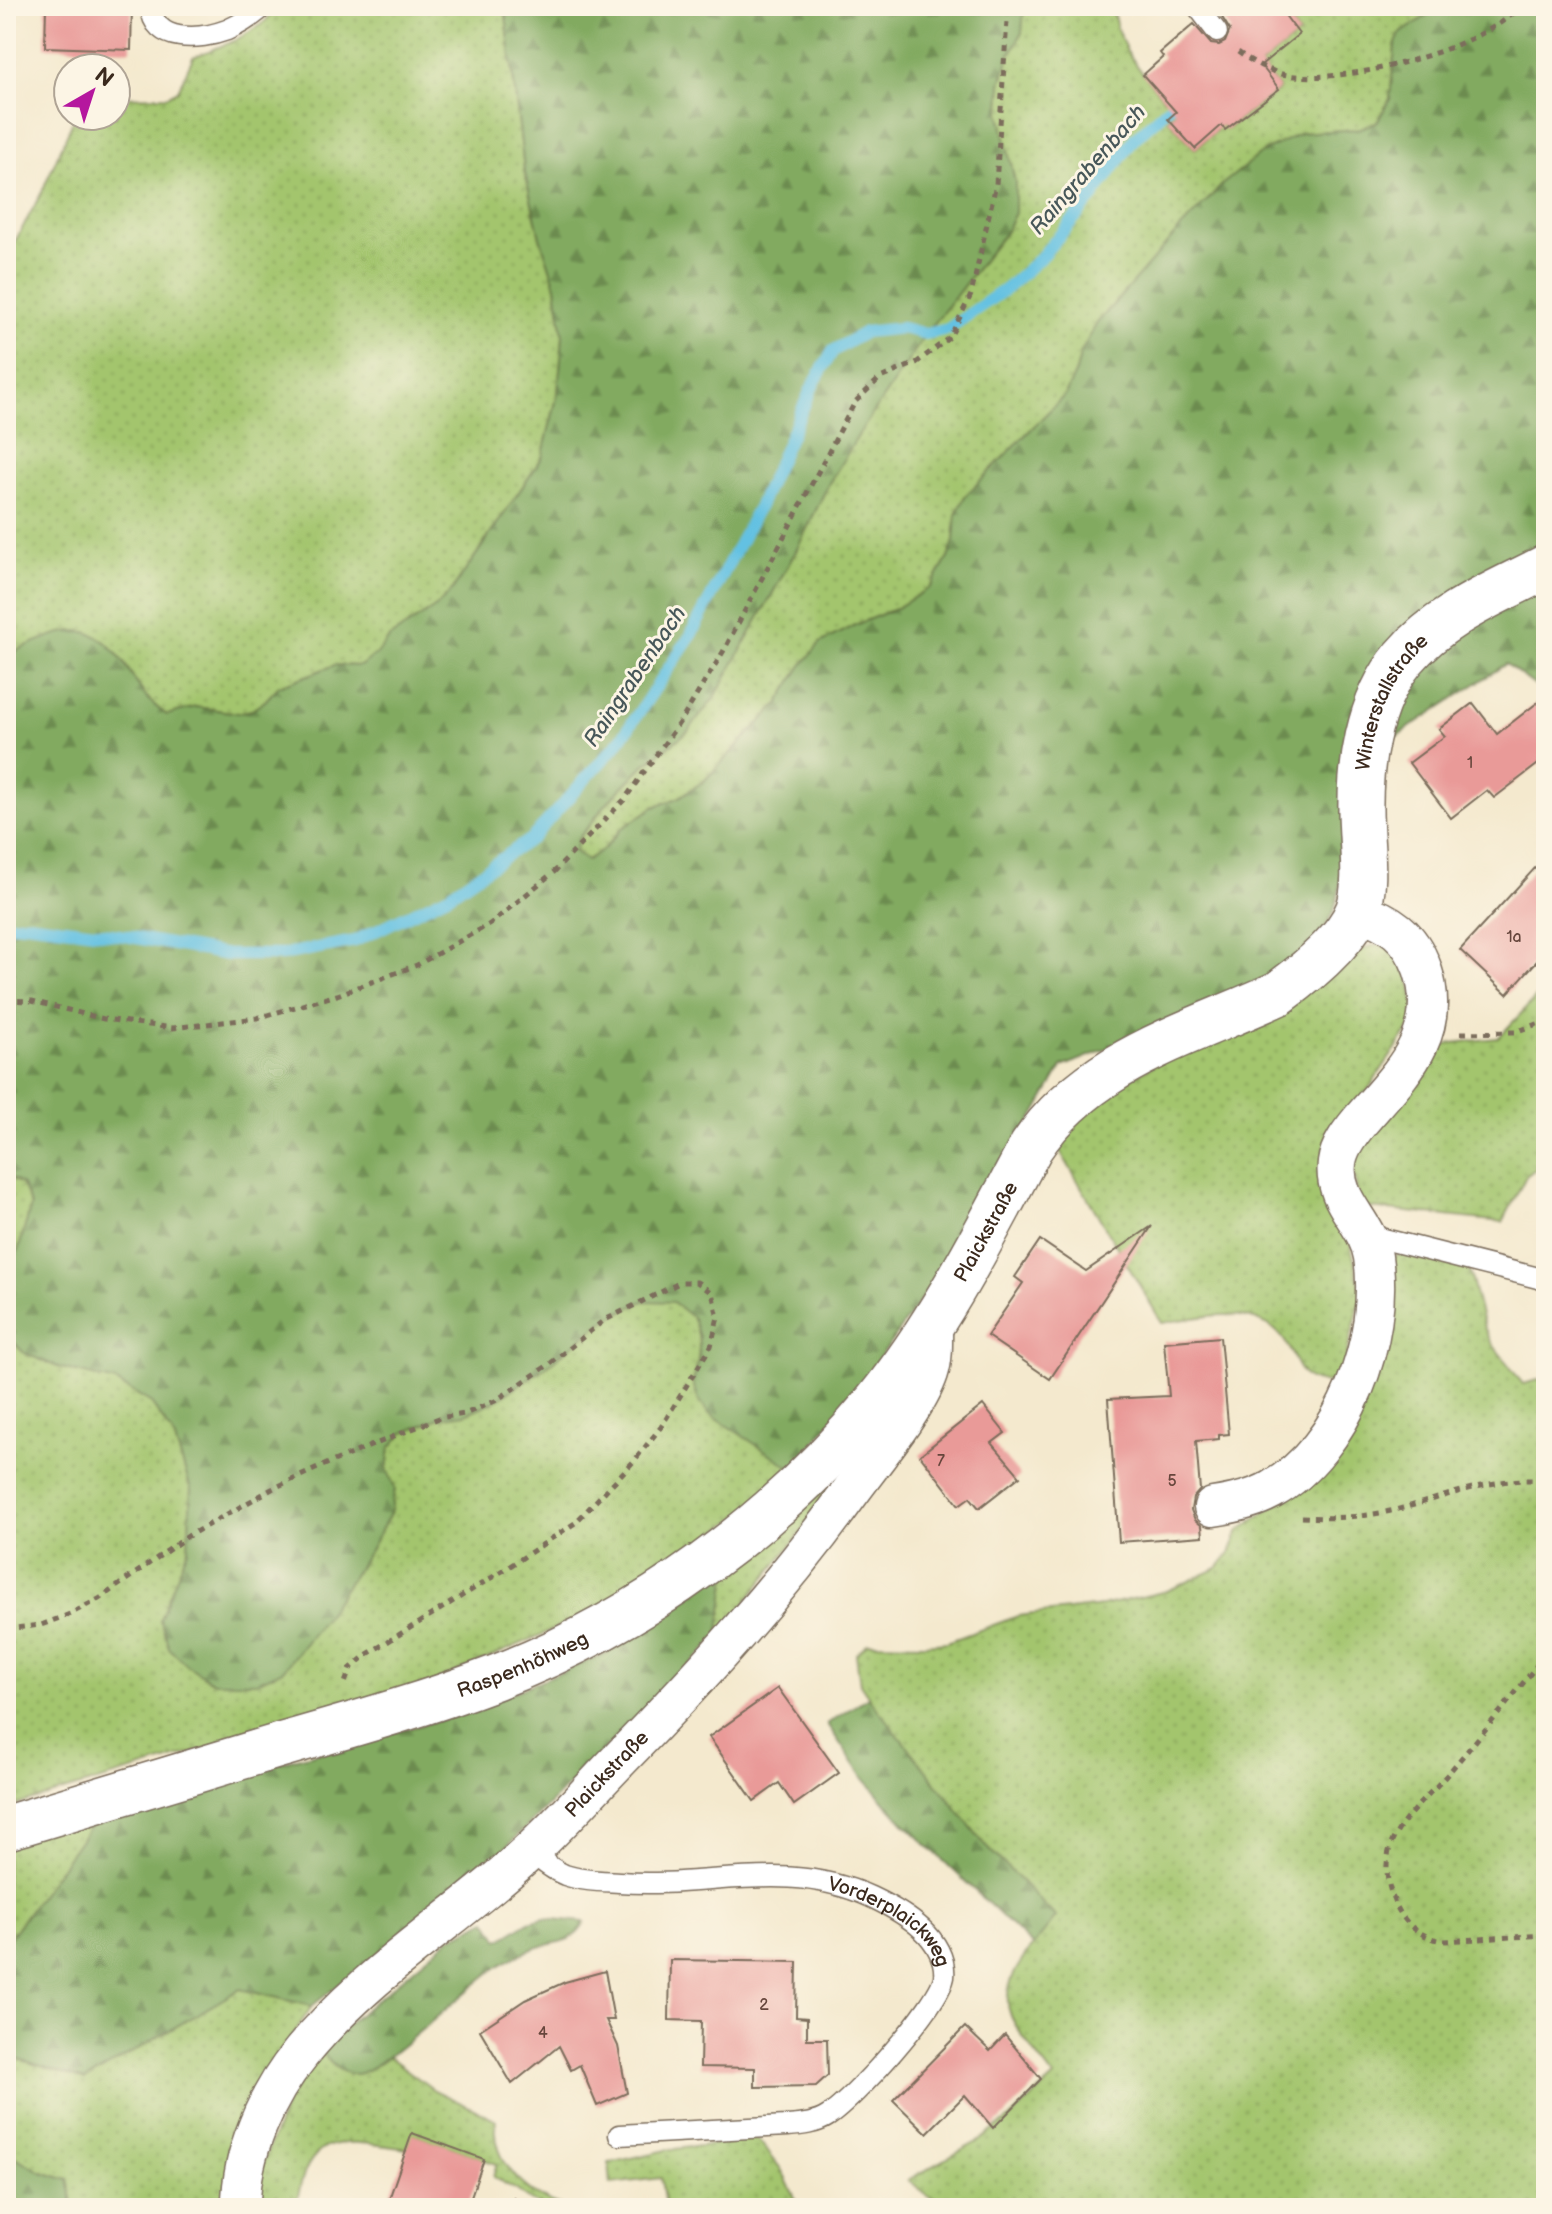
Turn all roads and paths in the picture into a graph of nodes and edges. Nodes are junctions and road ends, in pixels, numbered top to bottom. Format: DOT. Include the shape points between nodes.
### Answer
graph roads {
  1 [pos="151,6"];
  2 [pos="264,6"];
  3 [pos="1008,6"];
  4 [pos="1197,6"];
  5 [pos="1521,6"];
  6 [pos="1217,32"];
  7 [pos="1546,567"];
  8 [pos="1357,911"];
  9 [pos="6,1000"];
  10 [pos="1546,1021"];
  11 [pos="1420,1044"];
  12 [pos="1364,1234"];
  13 [pos="1546,1280"];
  14 [pos="933,1325"];
  15 [pos="880,1422"];
  16 [pos="1546,1481"];
  17 [pos="1213,1507"];
  18 [pos="1289,1516"];
  19 [pos="6,1629"];
  20 [pos="1546,1653"];
  21 [pos="350,1725"];
  22 [pos="6,1828"];
  23 [pos="530,1851"];
  24 [pos="1546,1935"];
  25 [pos="619,2135"];
  26 [pos="512,2198"];
  27 [pos="241,2208"];
  28 [pos="529,2208"];
  1 -- 2 [label="lane" via="161,31 185,37 224,31"];
  3 -- 9 [label="path" via="996,184 971,295 950,337 916,363 880,378 855,402 684,716 624,800 555,871 490,924 417,965 257,1018 173,1028"];
  4 -- 6 [label="lane"];
  5 -- 6 [label="path" via="1493,28 1412,60 1325,76 1281,73 1240,54"];
  7 -- 8 [label="street, Winterstallstraße" via="1437,626 1387,684 1362,771 1363,878"];
  8 -- 11 [label="street" via="1390,924 1414,948 1428,1005"];
  8 -- 14 [label="street, Plaickstraße" via="1324,955 1279,993 1117,1066 1066,1103 1031,1147"];
  10 -- 11 [label="path" via="1515,1032 1458,1033"];
  11 -- 12 [label="street" via="1337,1158 1337,1185"];
  12 -- 13 [label="lane"];
  12 -- 17 [label="street" via="1375,1276 1368,1355 1341,1415 1300,1467 1274,1488"];
  14 -- 15 [label="street, Raspenhöhweg"];
  15 -- 21 [label="street, Raspenhöhweg" via="721,1551 609,1624 496,1678"];
  15 -- 23 [label="street, Plaickstraße" via="811,1548 733,1640"];
  16 -- 18 [label="path" via="1497,1481 1354,1517"];
  19 -- 21 [label="path" via="41,1625 89,1604 188,1536 272,1489 439,1418 495,1401 603,1321 681,1282 697,1282 712,1293 718,1317 711,1346 634,1461 575,1523 350,1669 343,1689"];
  20 -- 24 [label="path" via="1399,1830 1387,1867 1399,1911 1430,1939"];
  21 -- 22 [label="street, Raspenhöhweg"];
  23 -- 25 [label="lane, Vorderplaickweg" via="562,1874 593,1880 668,1883 789,1876 823,1881 895,1908 923,1930 943,1961 935,2001 827,2118 787,2126"];
  23 -- 27 [label="street, Plaickstraße" via="369,1985 300,2054 254,2137"];
  26 -- 28 [label="path"];
}
